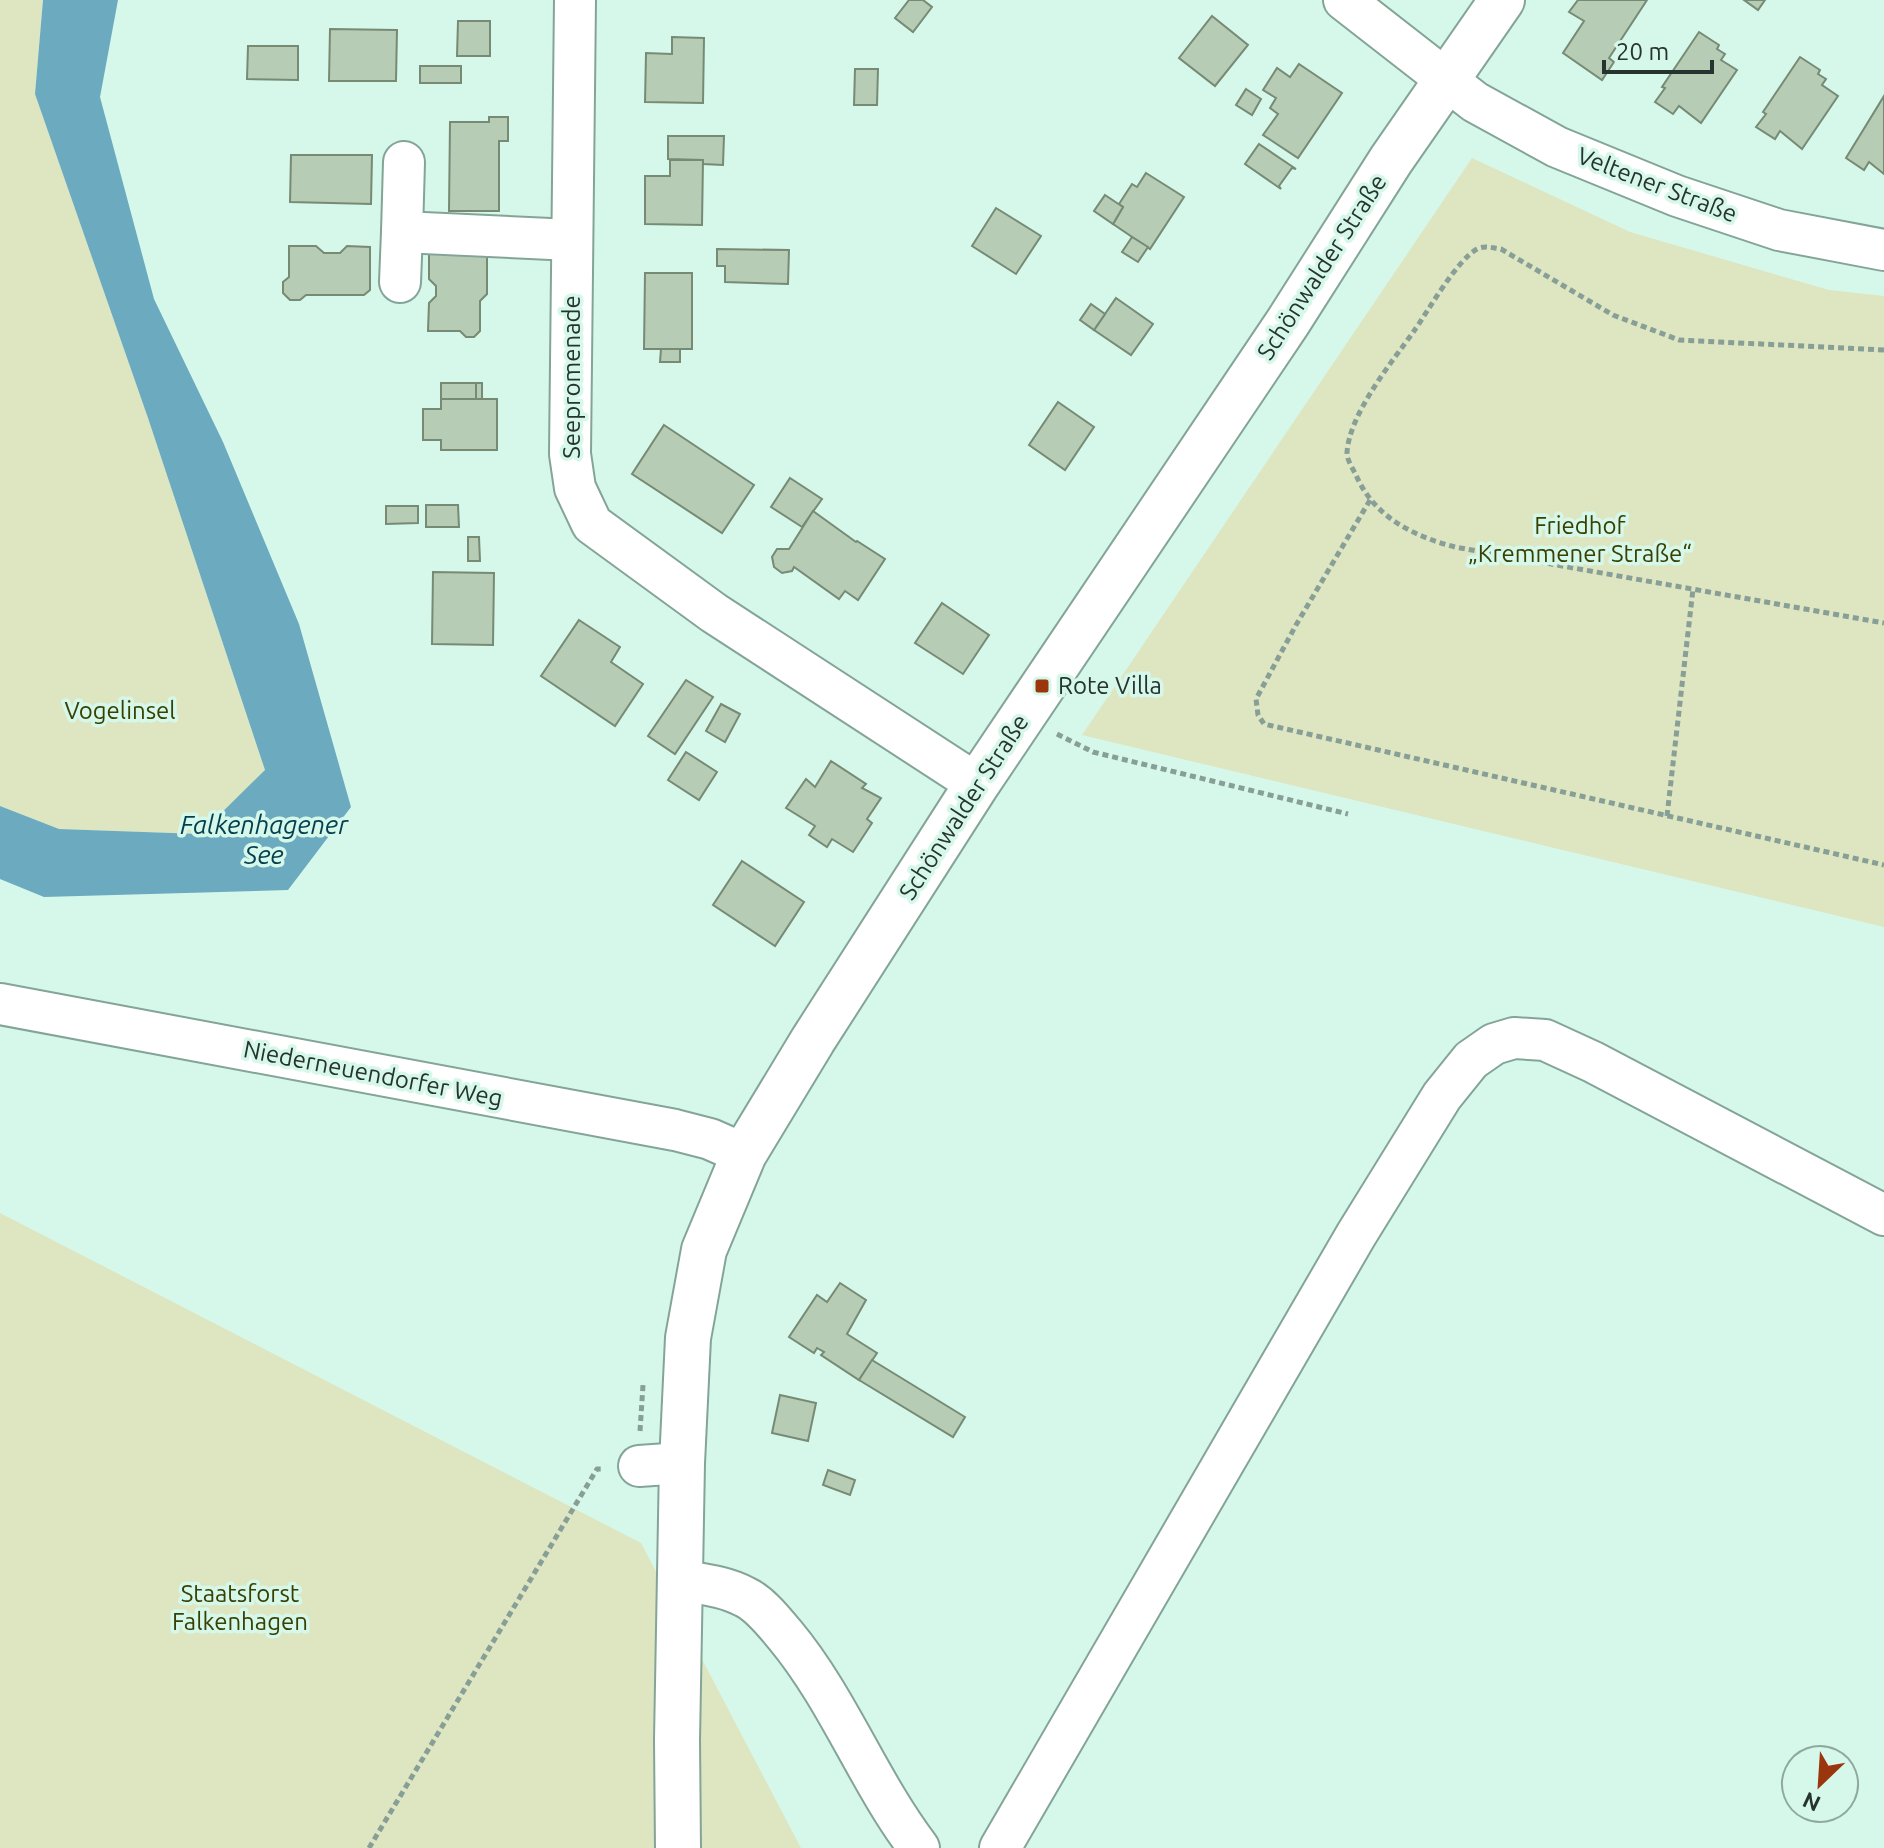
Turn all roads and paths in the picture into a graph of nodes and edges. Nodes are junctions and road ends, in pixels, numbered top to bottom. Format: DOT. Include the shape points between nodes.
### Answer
graph roads {
  1 [pos="575,0"];
  2 [pos="1344,0"];
  3 [pos="1502,0"];
  4 [pos="1446,80"];
  5 [pos="404,162"];
  6 [pos="402,232"];
  7 [pos="572,240"];
  8 [pos="1884,250"];
  9 [pos="400,282"];
  10 [pos="1884,350"];
  11 [pos="1370,500"];
  12 [pos="1693,589"];
  13 [pos="1884,623"];
  14 [pos="1022,717"];
  15 [pos="977,784"];
  16 [pos="1348,814"];
  17 [pos="1667,816"];
  18 [pos="1884,865"];
  19 [pos="0,1004"];
  20 [pos="744,1154"];
  21 [pos="1884,1215"];
  22 [pos="660,1464"];
  23 [pos="679,1580"];
  24 [pos="369,1848"];
  25 [pos="678,1848"];
  26 [pos="919,1848"];
  27 [pos="1000,1848"];
  1 -- 7 [label="street, Seepromenade"];
  2 -- 4 [label="street, Veltener Straße"];
  3 -- 4 [label="main road, Schönwalder Straße"];
  4 -- 8 [label="street, Veltener Straße" via="1557,147 1677,196 1779,230"];
  4 -- 14 [label="main road, Schönwalder Straße"];
  5 -- 6 [label="street"];
  6 -- 7 [label="street"];
  6 -- 9 [label="street"];
  7 -- 15 [label="street, Seepromenade" via="570,454 575,488 592,524 714,613"];
  10 -- 11 [label="path" via="1679,340 1613,315 1501,249 1484,247 1457,270 1358,416 1347,455"];
  11 -- 12 [label="path" via="1421,538"];
  11 -- 17 [label="path" via="1256,699 1264,724"];
  12 -- 13 [label="path"];
  12 -- 17 [label="path"];
  14 -- 15 [label="main road, Schönwalder Straße"];
  14 -- 16 [label="path" via="1093,752"];
  15 -- 20 [label="main road, Schönwalder Straße"];
  17 -- 18 [label="path"];
  19 -- 20 [label="street, Niederneuendorfer Weg" via="675,1130"];
  20 -- 22 [label="main road, Schönwalder Straße" via="704,1250"];
  21 -- 27 [label="street" via="1545,1040 1514,1038 1471,1060 1442,1096 1356,1235"];
  22 -- 23 [label="main road, Schönwalder Straße"];
  22 -- 24 [label="path" via="597,1469"];
  23 -- 25 [label="main road, Schönwalder Straße"];
  23 -- 26 [label="street" via="747,1597 774,1623 805,1660"];
}
